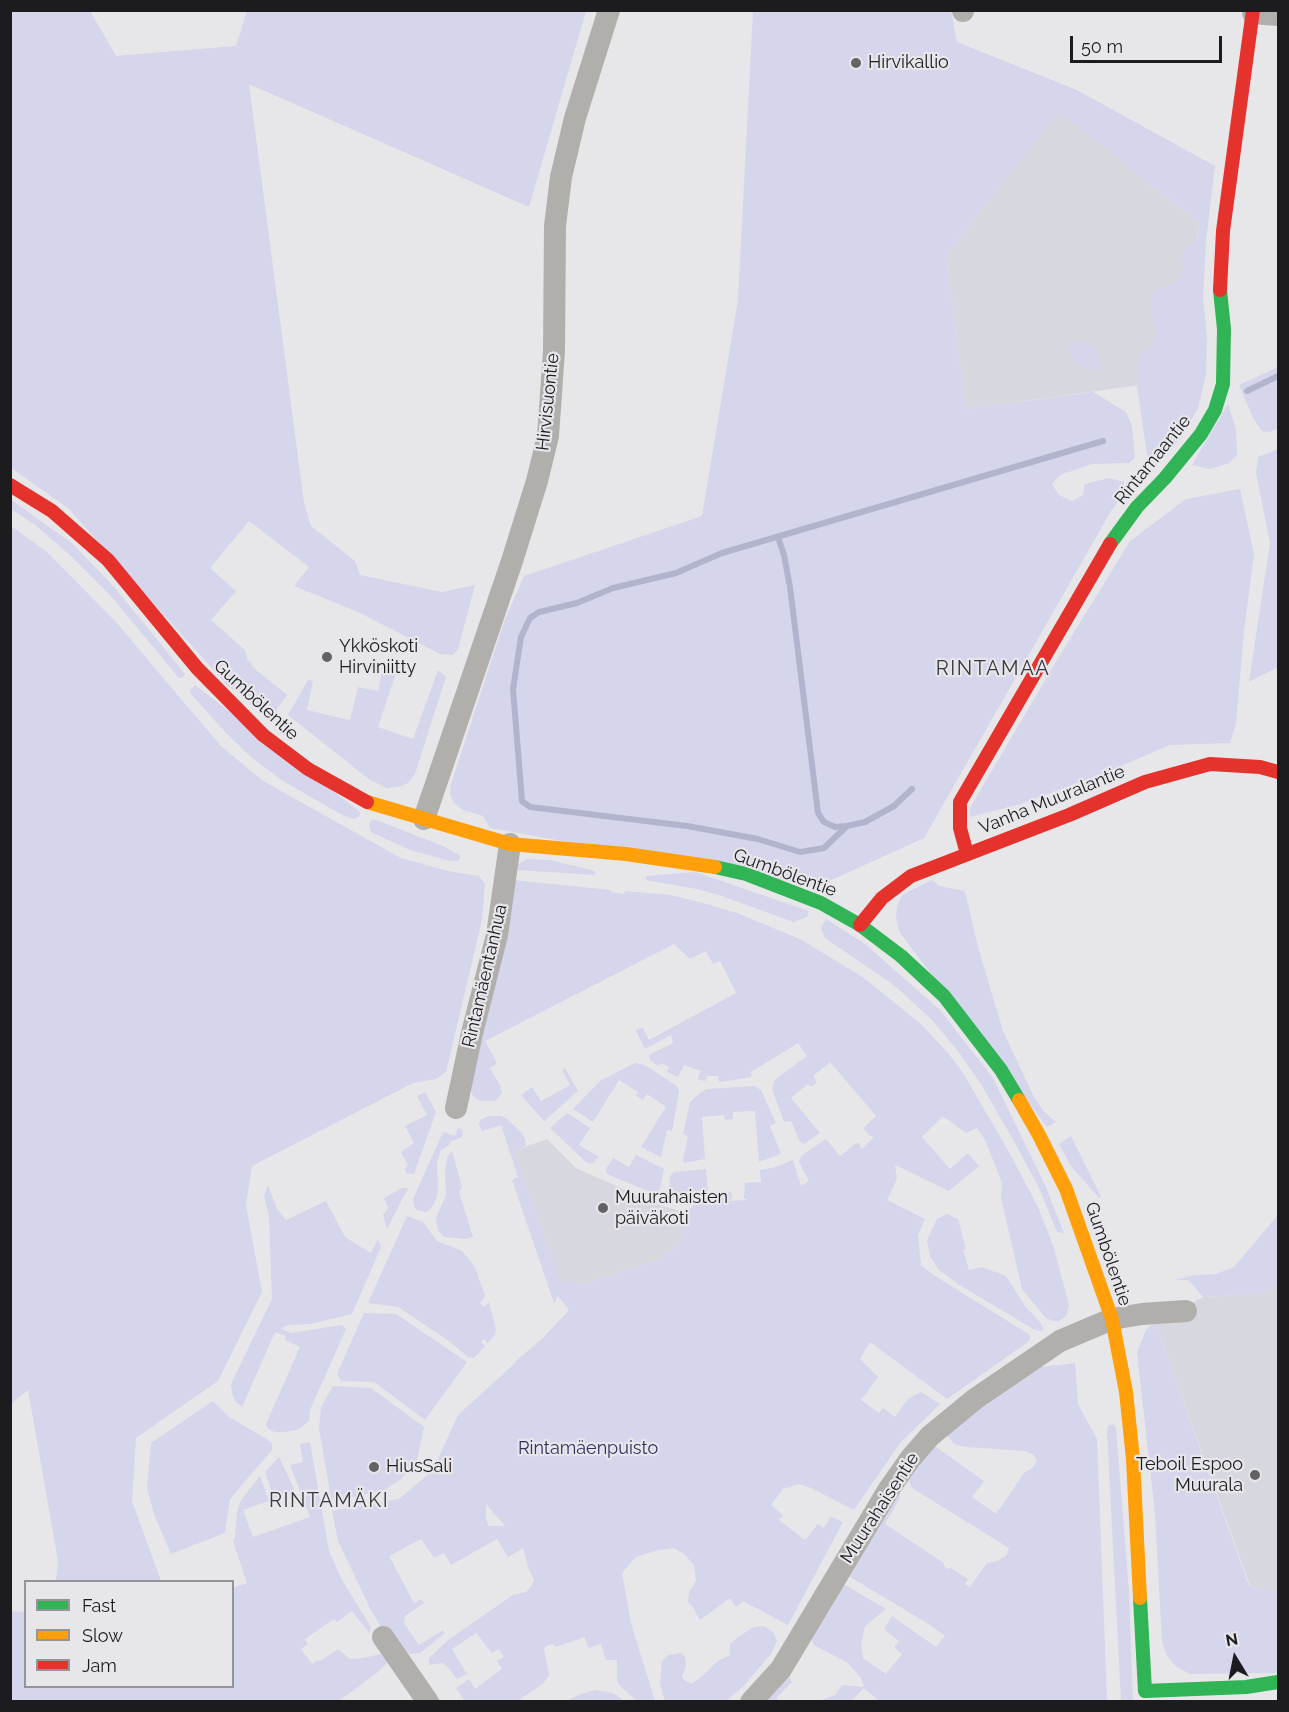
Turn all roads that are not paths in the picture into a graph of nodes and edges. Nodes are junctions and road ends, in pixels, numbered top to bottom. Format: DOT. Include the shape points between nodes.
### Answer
graph roads {
  1 [pos="609,10"];
  2 [pos="1253,12"];
  3 [pos="1278,15"];
  4 [pos="10,485"];
  5 [pos="1278,772"];
  6 [pos="424,819"];
  7 [pos="510,844"];
  8 [pos="967,854"];
  9 [pos="860,925"];
  10 [pos="456,1108"];
  11 [pos="1186,1311"];
  12 [pos="1112,1319"];
  13 [pos="383,1637"];
  14 [pos="1278,1682"];
  15 [pos="428,1701"];
  16 [pos="751,1701"];
  1 -- 6 [label="street, Hirvisuontie" via="561,177 555,226 554,351 543,460"];
  2 -- 3 [label="street"];
  2 -- 8 [label="main road, Rintamaantie" via="1223,231 1223,384 1215,410 1201,434 1119,530 960,802 960,828"];
  4 -- 6 [label="main road, Gumbölentie" via="52,511 108,560 196,668 263,735 308,769 371,804"];
  5 -- 8 [label="main road, Vanha Muuralantie" via="1233,764 1183,770"];
  6 -- 7 [label="main road, Gumbölentie"];
  7 -- 9 [label="main road, Gumbölentie" via="626,854 746,874 821,903"];
  7 -- 10 [label="street, Rintamäentanhua" via="496,935"];
  8 -- 9 [label="main road, Vanha Muuralantie" via="911,876 882,898"];
  9 -- 12 [label="main road, Gumbölentie" via="944,996 1001,1070 1066,1189"];
  11 -- 12 [label="street, Muurahaisentie"];
  12 -- 14 [label="main road, Gumbölentie" via="1126,1392 1133,1459 1145,1690 1246,1687"];
  12 -- 16 [label="street, Muurahaisentie" via="1060,1341 975,1399 930,1436 889,1490 781,1670"];
  13 -- 15 [label="street"];
}
